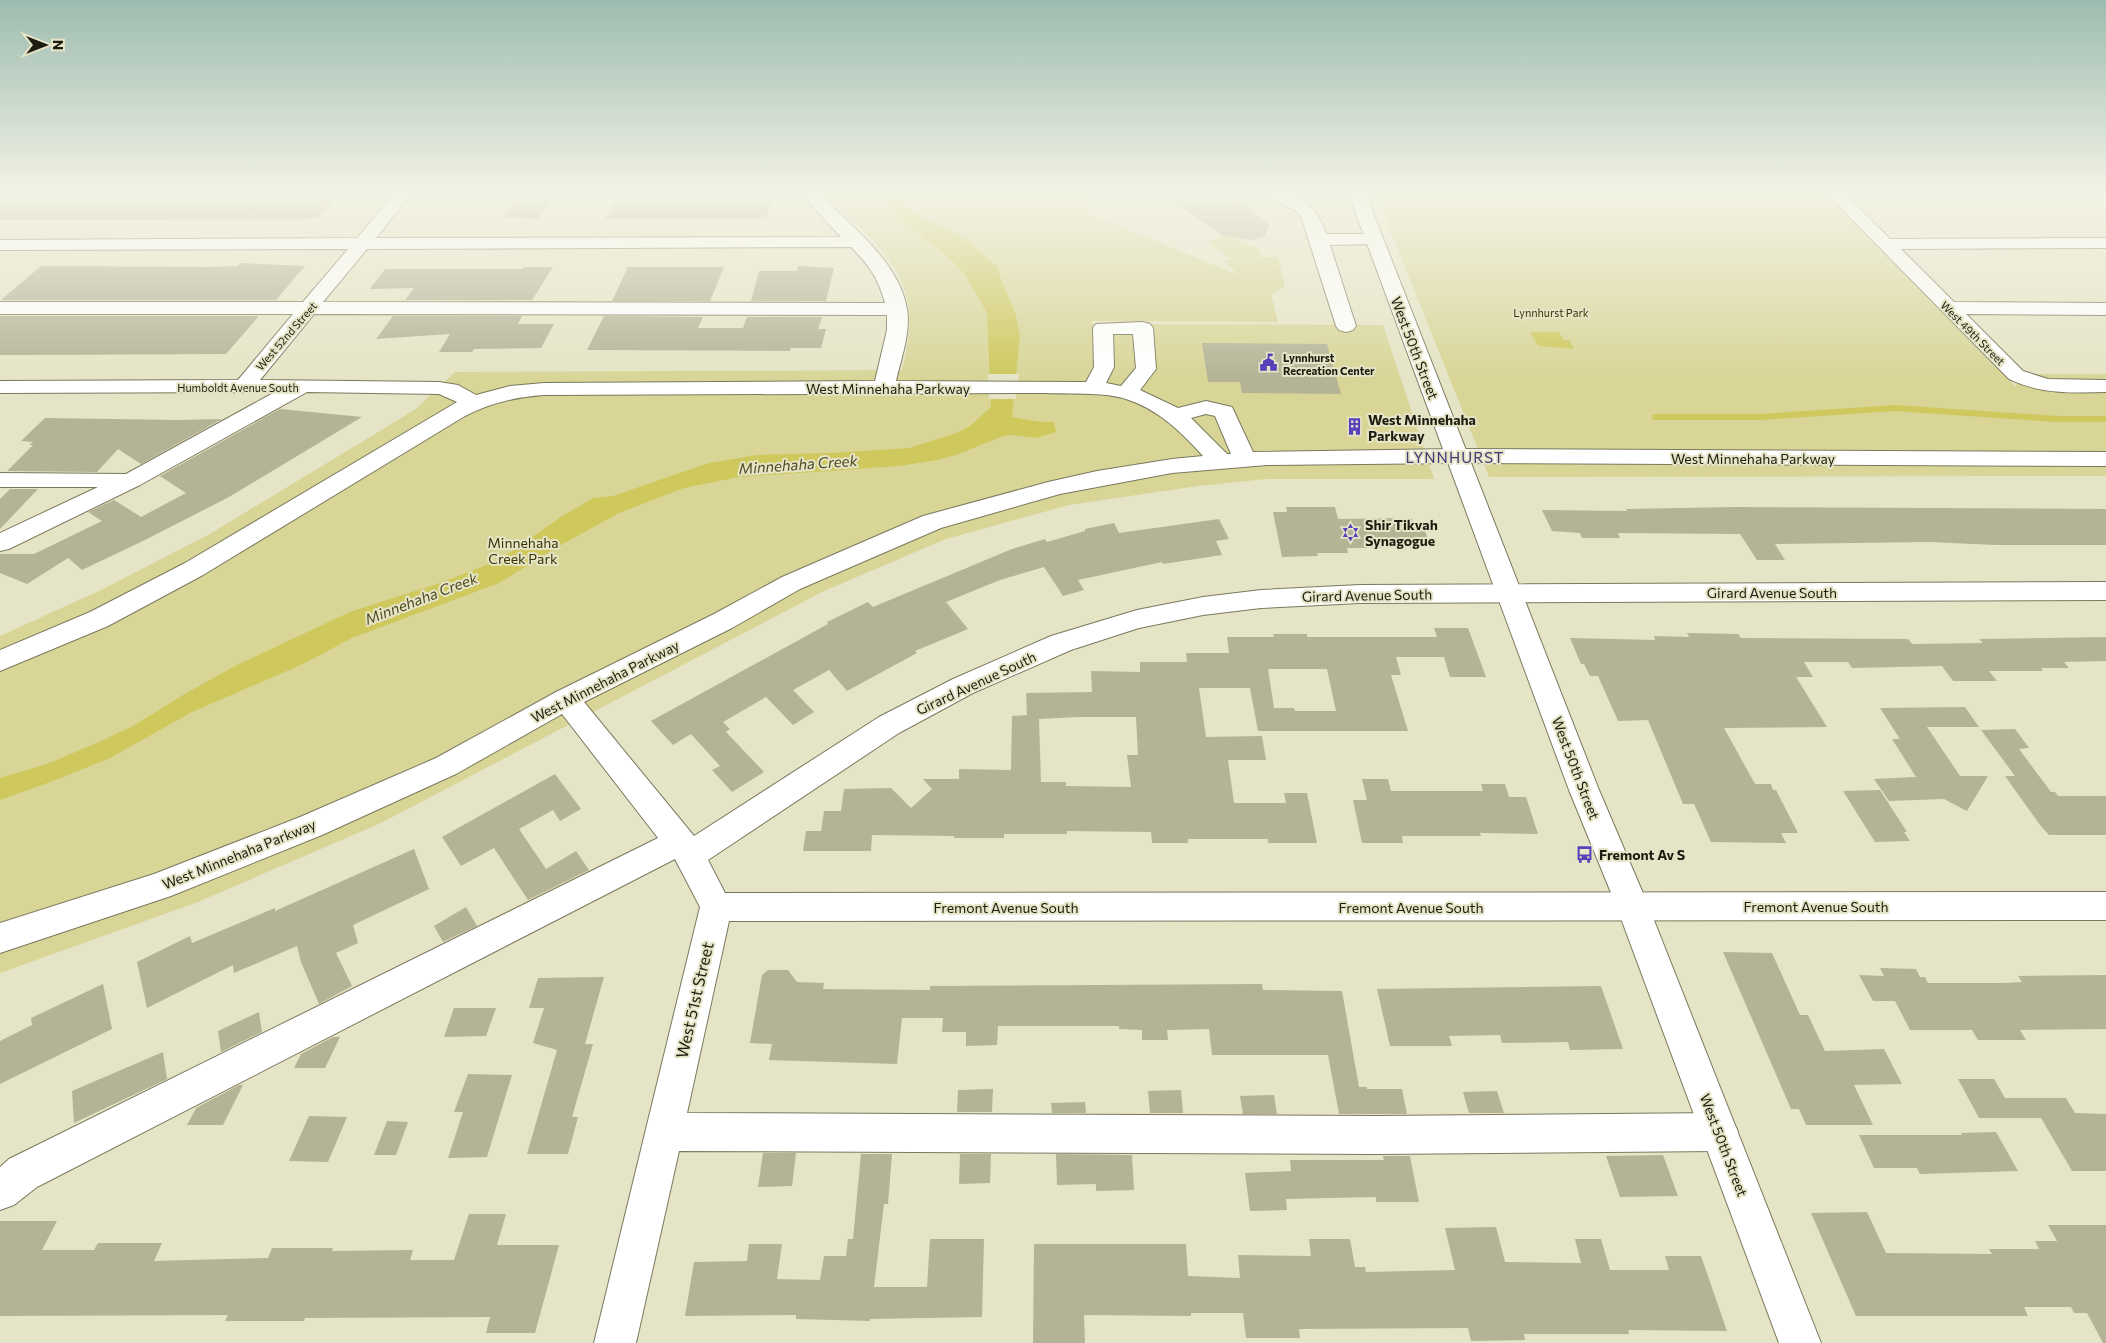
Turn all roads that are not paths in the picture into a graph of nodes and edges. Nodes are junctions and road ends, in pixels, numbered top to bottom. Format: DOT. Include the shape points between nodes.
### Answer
graph roads {
  1 [pos="353,255"];
  2 [pos="869,255"];
  3 [pos="1324,255"];
  4 [pos="1380,255"];
  5 [pos="1896,255"];
  6 [pos="0,308"];
  7 [pos="310,308"];
  8 [pos="1948,308"];
  9 [pos="2106,308"];
  10 [pos="897,309"];
  11 [pos="1346,326"];
  12 [pos="302,386"];
  13 [pos="2106,386"];
  14 [pos="0,387"];
  15 [pos="243,387"];
  16 [pos="884,388"];
  17 [pos="1093,388"];
  18 [pos="1126,393"];
  19 [pos="473,402"];
  20 [pos="1176,416"];
  21 [pos="1456,456"];
  22 [pos="1232,460"];
  23 [pos="2104,461"];
  24 [pos="0,480"];
  25 [pos="132,480"];
  26 [pos="0,543"];
  27 [pos="2106,591"];
  28 [pos="1510,594"];
  29 [pos="0,661"];
  30 [pos="566,699"];
  31 [pos="685,849"];
  32 [pos="1632,905"];
  33 [pos="2106,906"];
  34 [pos="716,907"];
  35 [pos="0,938"];
  36 [pos="664,1132"];
  37 [pos="1719,1132"];
  38 [pos="0,1191"];
  39 [pos="615,1343"];
  40 [pos="1800,1343"];
  1 -- 7 [label="street, West 52nd Street"];
  2 -- 10 [label="street" via="890,284"];
  3 -- 11 [label="street"];
  4 -- 21 [label="street, West 50th Street"];
  5 -- 8 [label="street, West 49th Street"];
  6 -- 7 [label="street"];
  7 -- 10 [label="street"];
  7 -- 15 [label="street, West 52nd Street"];
  8 -- 9 [label="street"];
  8 -- 13 [label="street, West 49th Street" via="2016,376 2031,384"];
  10 -- 16 [label="street" via="897,330"];
  12 -- 15 [label="street, Humboldt Avenue South"];
  12 -- 19 [label="street, Humboldt Avenue South" via="438,388 450,390"];
  12 -- 25 [label="street"];
  14 -- 15 [label="street, Humboldt Avenue South"];
  16 -- 17 [label="street, West Minnehaha Parkway"];
  16 -- 19 [label="street, West Minnehaha Parkway" via="544,389 506,392"];
  17 -- 18 [label="street, West Minnehaha Parkway"];
  17 -- 18 [label="street" via="1104,367 1103,328 1143,328 1146,368"];
  18 -- 20 [label="street, West Minnehaha Parkway" via="1152,402"];
  19 -- 29 [label="street, West Minnehaha Parkway" via="194,569 98,619"];
  20 -- 22 [label="street, West Minnehaha Parkway" via="1209,447"];
  20 -- 22 [label="street" via="1204,408 1224,412"];
  21 -- 22 [label="street, West Minnehaha Parkway"];
  21 -- 23 [label="street, West Minnehaha Parkway"];
  21 -- 28 [label="street, West 50th Street"];
  22 -- 30 [label="street, West Minnehaha Parkway" via="1097,478 932,522 791,583"];
  24 -- 25 [label="street"];
  25 -- 26 [label="street"];
  27 -- 28 [label="street, Girard Avenue South"];
  28 -- 31 [label="street, Girard Avenue South" via="1360,594 1261,599 1174,611 1100,629 963,686 889,725"];
  28 -- 32 [label="street, West 50th Street" via="1584,790"];
  30 -- 31 [label="street"];
  30 -- 35 [label="street, West Minnehaha Parkway" via="446,766 311,826 160,886"];
  31 -- 34 [label="street"];
  31 -- 38 [label="street, Girard Avenue South" via="22,1173"];
  32 -- 33 [label="street, Fremont Avenue South"];
  32 -- 34 [label="street, Fremont Avenue South"];
  32 -- 37 [label="street, West 50th Street"];
  34 -- 36 [label="street, West 51st Street"];
  36 -- 37 [label="street" via="1376,1135"];
  36 -- 39 [label="street, West 51st Street"];
  37 -- 40 [label="street, West 50th Street"];
}
